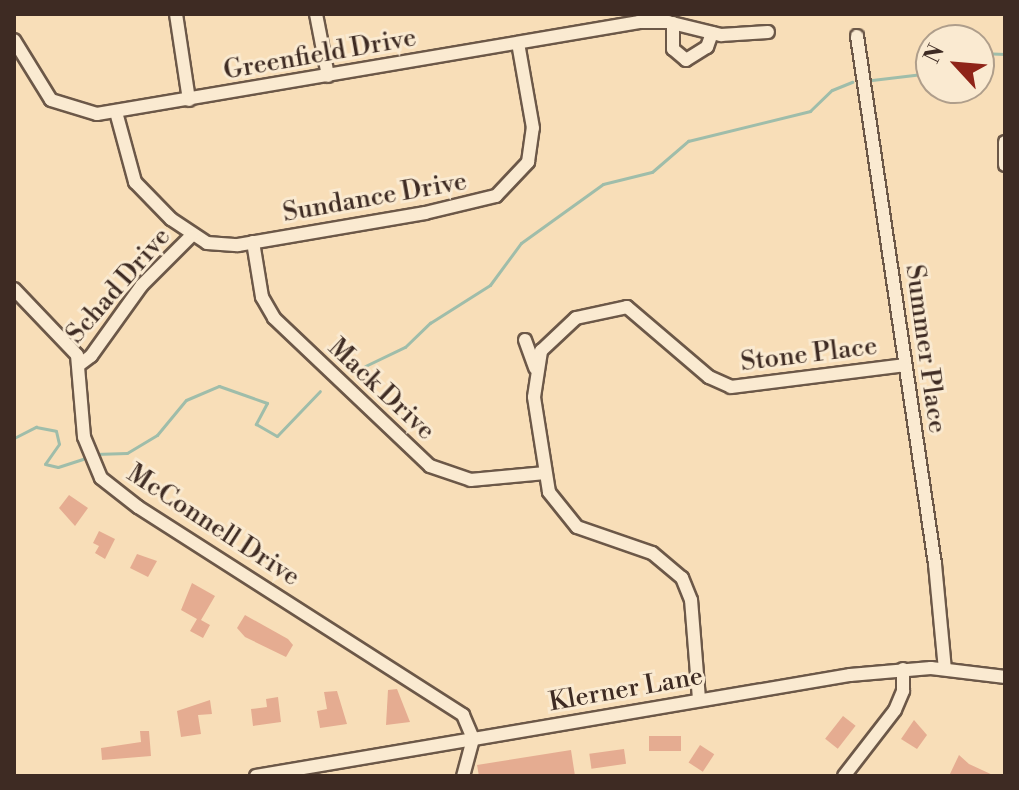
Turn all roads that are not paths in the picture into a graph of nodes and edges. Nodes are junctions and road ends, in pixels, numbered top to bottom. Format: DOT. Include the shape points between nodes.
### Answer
graph roads {
  1 [pos="176,14"];
  2 [pos="316,14"];
  3 [pos="673,23"];
  4 [pos="768,32"];
  5 [pos="712,33"];
  6 [pos="857,36"];
  7 [pos="14,40"];
  8 [pos="518,43"];
  9 [pos="328,76"];
  10 [pos="189,100"];
  11 [pos="116,112"];
  12 [pos="1005,142"];
  13 [pos="1005,165"];
  14 [pos="191,236"];
  15 [pos="253,242"];
  16 [pos="14,289"];
  17 [pos="525,340"];
  18 [pos="79,365"];
  19 [pos="904,365"];
  20 [pos="535,368"];
  21 [pos="545,473"];
  22 [pos="903,669"];
  23 [pos="945,669"];
  24 [pos="1005,677"];
  25 [pos="699,699"];
  26 [pos="473,739"];
  27 [pos="309,772"];
  28 [pos="256,776"];
  29 [pos="463,776"];
  30 [pos="844,776"];
  1 -- 10 [label="street"];
  2 -- 9 [label="street"];
  3 -- 5 [label="street, Greenfield Drive"];
  3 -- 5 [label="street" via="673,49 686,60 707,47"];
  3 -- 8 [label="street, Greenfield Drive" via="639,22"];
  4 -- 5 [label="street, Greenfield Drive"];
  6 -- 19 [label="street, Summer Place"];
  7 -- 11 [label="street, Greenfield Drive" via="51,100 85,113"];
  8 -- 9 [label="street, Greenfield Drive"];
  8 -- 15 [label="street, Sundance Drive" via="532,151 522,173 505,189 463,206"];
  9 -- 10 [label="street, Greenfield Drive"];
  10 -- 11 [label="street, Greenfield Drive"];
  11 -- 14 [label="street" via="135,182"];
  12 -- 13 [label="street"];
  14 -- 15 [label="street, Sundance Drive" via="217,245"];
  14 -- 18 [label="street, Schad Drive" via="142,285"];
  15 -- 21 [label="street, Mack Drive" via="262,297 274,318 430,466 471,480"];
  16 -- 18 [label="street, McConnell Drive" via="71,346"];
  17 -- 20 [label="street"];
  18 -- 26 [label="street, McConnell Drive" via="84,437 91,460 109,486 454,709 468,720"];
  19 -- 20 [label="street, Stone Place" via="731,387 709,377 627,307 566,324 548,341"];
  19 -- 23 [label="street, Summer Place" via="935,564"];
  20 -- 21 [label="street"];
  21 -- 25 [label="street" via="554,502 577,527 652,553 682,578 691,600"];
  22 -- 23 [label="street, Klerner Lane"];
  22 -- 25 [label="street, Klerner Lane"];
  22 -- 30 [label="street" via="900,700"];
  23 -- 24 [label="street, Klerner Lane"];
  25 -- 26 [label="street, Klerner Lane"];
  26 -- 27 [label="street, Klerner Lane"];
  26 -- 29 [label="street"];
  27 -- 28 [label="street, Klerner Lane"];
}
